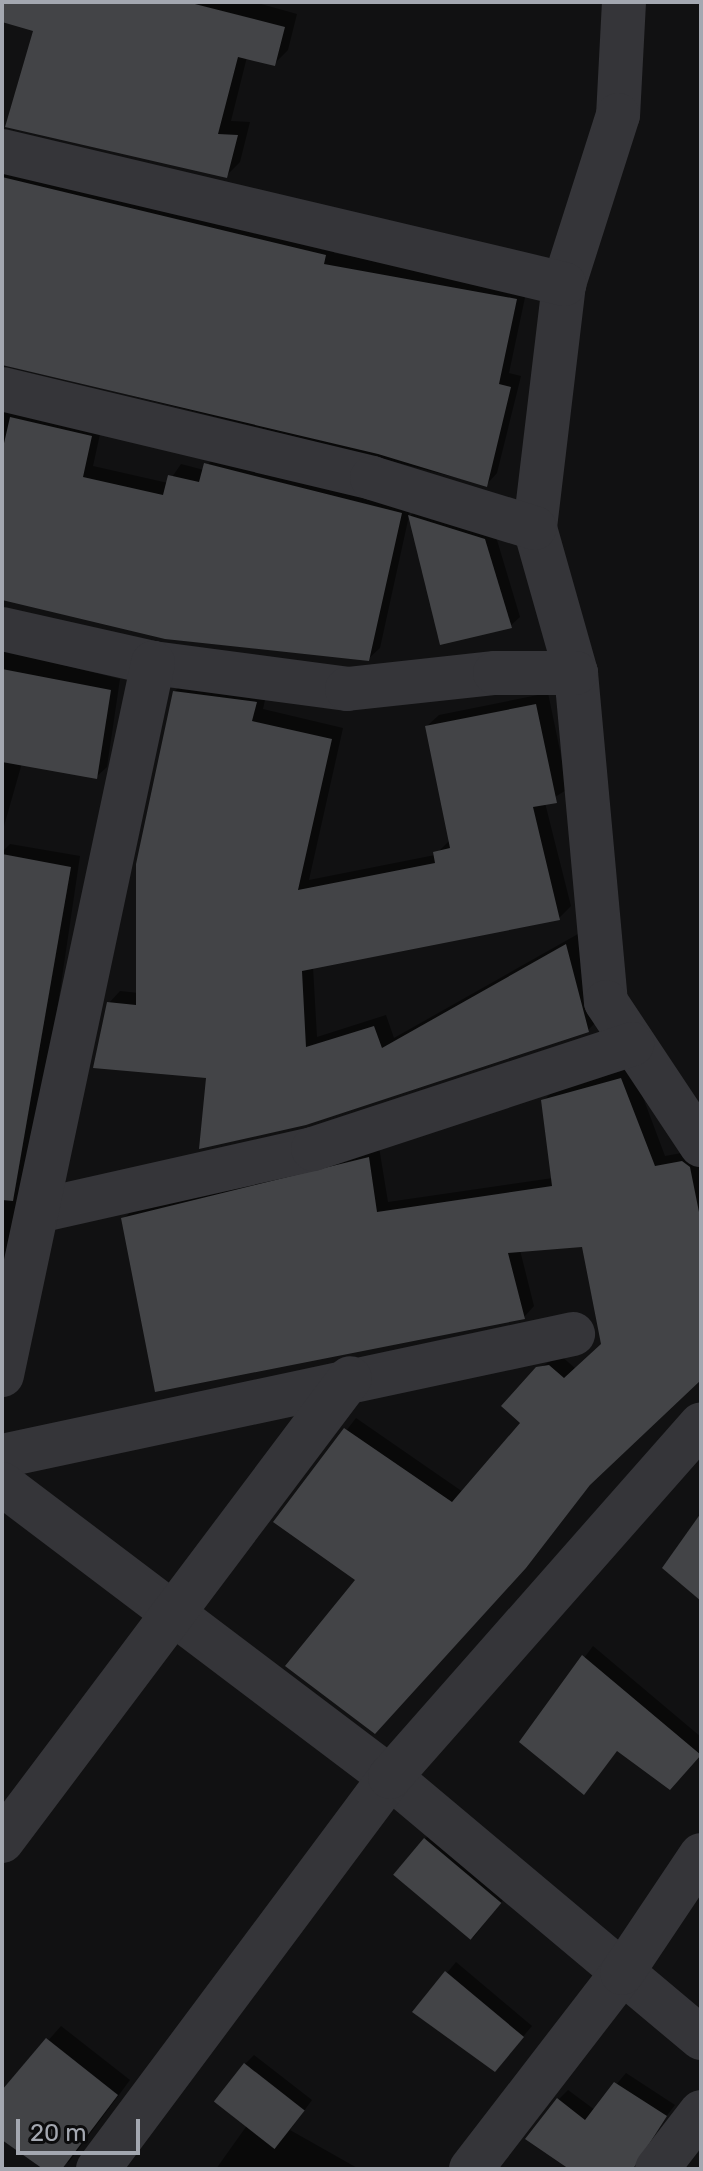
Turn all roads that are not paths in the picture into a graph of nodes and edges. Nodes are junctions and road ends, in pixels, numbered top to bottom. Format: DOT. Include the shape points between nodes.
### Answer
graph roads {
  1 [pos="624,2"];
  2 [pos="2,151"];
  3 [pos="564,284"];
  4 [pos="2,389"];
  5 [pos="535,528"];
  6 [pos="2,629"];
  7 [pos="153,663"];
  8 [pos="576,673"];
  9 [pos="632,1044"];
  10 [pos="698,1138"];
  11 [pos="38,1211"];
  12 [pos="573,1334"];
  13 [pos="2,1375"];
  14 [pos="350,1378"];
  15 [pos="701,1424"];
  16 [pos="2,1456"];
  17 [pos="2,1484"];
  18 [pos="168,1616"];
  19 [pos="390,1777"];
  20 [pos="2,1841"];
  21 [pos="701,1855"];
  22 [pos="622,1973"];
  23 [pos="701,2038"];
  24 [pos="701,2112"];
  25 [pos="98,2169"];
  26 [pos="471,2169"];
  27 [pos="657,2169"];
  1 -- 3 [label="street" via="618,115"];
  2 -- 3 [label="street"];
  3 -- 5 [label="street"];
  4 -- 5 [label="street" via="372,478"];
  5 -- 8 [label="street"];
  6 -- 7 [label="street"];
  7 -- 8 [label="street" via="347,689 495,673"];
  7 -- 11 [label="street"];
  8 -- 9 [label="street" via="606,1002"];
  9 -- 10 [label="street"];
  9 -- 11 [label="street" via="313,1149"];
  11 -- 13 [label="street"];
  12 -- 14 [label="street"];
  14 -- 16 [label="street"];
  14 -- 18 [label="street"];
  15 -- 19 [label="street"];
  17 -- 18 [label="street"];
  18 -- 19 [label="street"];
  18 -- 20 [label="street"];
  19 -- 22 [label="street"];
  19 -- 25 [label="street"];
  21 -- 22 [label="street"];
  22 -- 23 [label="street"];
  22 -- 26 [label="street"];
  24 -- 27 [label="street"];
}
